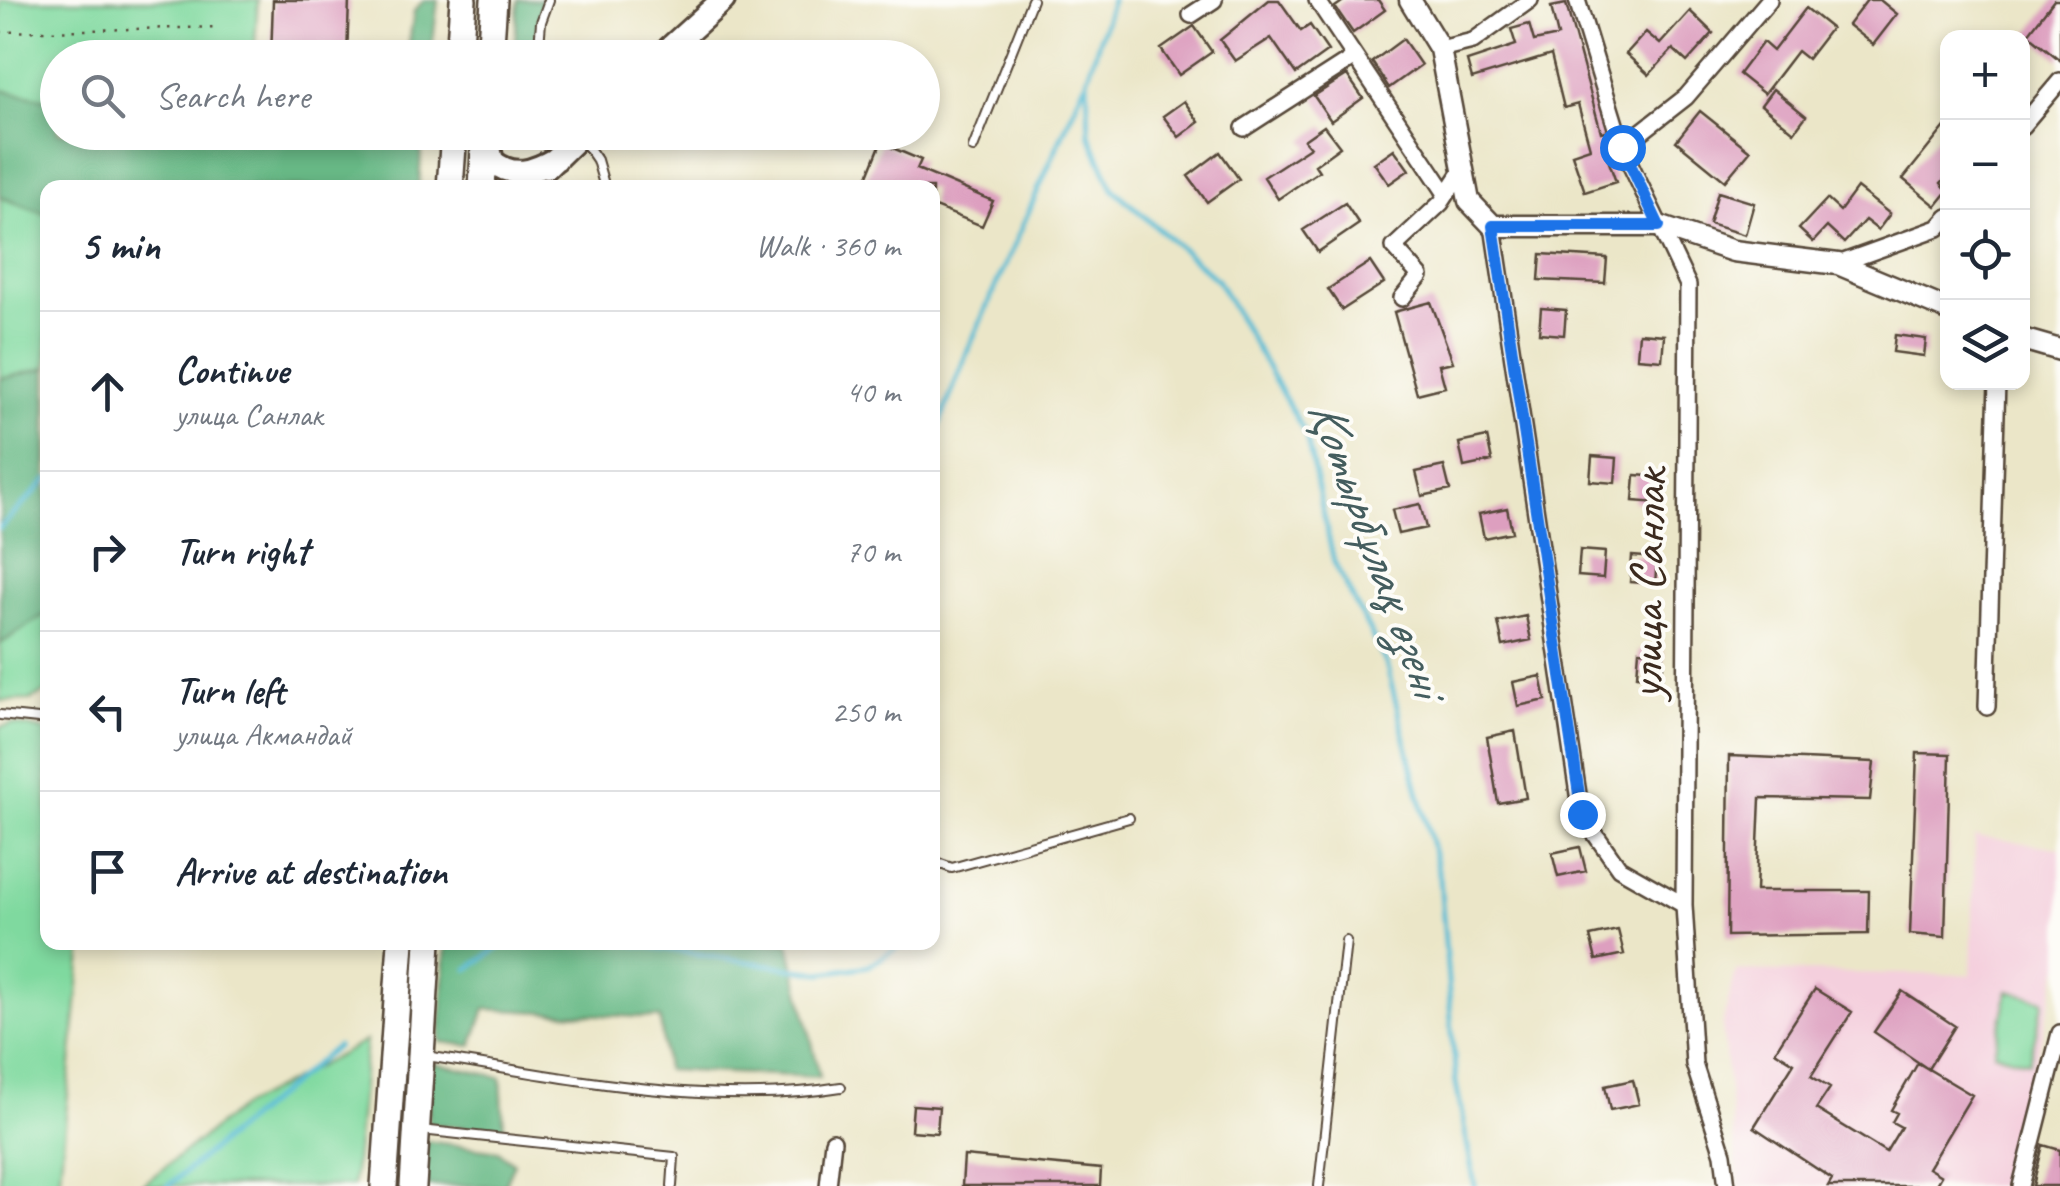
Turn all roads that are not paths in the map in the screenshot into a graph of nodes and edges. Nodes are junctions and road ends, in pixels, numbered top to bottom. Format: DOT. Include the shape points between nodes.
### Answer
graph roads {
  1 [pos="462,0"];
  2 [pos="494,0"];
  3 [pos="548,0"];
  4 [pos="723,0"];
  5 [pos="1032,0"];
  6 [pos="1214,0"];
  7 [pos="1317,0"];
  8 [pos="1410,0"];
  9 [pos="1530,0"];
  10 [pos="1577,0"];
  11 [pos="1769,0"];
  12 [pos="1191,15"];
  13 [pos="460,40"];
  14 [pos="491,40"];
  15 [pos="540,40"];
  16 [pos="679,40"];
  17 [pos="1440,50"];
  18 [pos="1353,58"];
  19 [pos="2060,81"];
  20 [pos="2027,120"];
  21 [pos="1244,128"];
  22 [pos="1622,147"];
  23 [pos="972,148"];
  24 [pos="453,150"];
  25 [pos="484,150"];
  26 [pos="488,150"];
  27 [pos="565,150"];
  28 [pos="591,150"];
  29 [pos="556,159"];
  30 [pos="1464,168"];
  31 [pos="451,180"];
  32 [pos="482,180"];
  33 [pos="530,180"];
  34 [pos="603,180"];
  35 [pos="1446,192"];
  36 [pos="1493,226"];
  37 [pos="1659,226"];
  38 [pos="1940,226"];
  39 [pos="1838,264"];
  40 [pos="1402,298"];
  41 [pos="1940,307"];
  42 [pos="2030,341"];
  43 [pos="2060,350"];
  44 [pos="1997,390"];
  45 [pos="1987,708"];
  46 [pos="0,715"];
  47 [pos="40,718"];
  48 [pos="1129,818"];
  49 [pos="940,863"];
  50 [pos="1684,905"];
  51 [pos="1346,940"];
  52 [pos="400,950"];
  53 [pos="428,950"];
  54 [pos="2060,1033"];
  55 [pos="421,1056"];
  56 [pos="841,1087"];
  57 [pos="417,1130"];
  58 [pos="832,1141"];
  59 [pos="384,1186"];
  60 [pos="413,1186"];
  61 [pos="672,1186"];
  62 [pos="828,1186"];
  63 [pos="1319,1186"];
  64 [pos="1727,1186"];
  65 [pos="2021,1186"];
  1 -- 13 [label="main road"];
  2 -- 14 [label="main road"];
  3 -- 15 [label="lane"];
  4 -- 16 [label="main road"];
  5 -- 23 [label="lane"];
  6 -- 12 [label="street"];
  7 -- 18 [label="street"];
  8 -- 17 [label="street"];
  9 -- 17 [label="street" via="1473,41"];
  10 -- 22 [label="street, улица Санлак"];
  11 -- 22 [label="street" via="1686,97"];
  17 -- 30 [label="street"];
  18 -- 21 [label="street"];
  18 -- 35 [label="street"];
  19 -- 20 [label="street"];
  22 -- 37 [label="street, улица Санлак"];
  24 -- 31 [label="main road"];
  25 -- 32 [label="main road"];
  26 -- 29 [label="main road" via="501,168 526,172"];
  27 -- 29 [label="main road"];
  28 -- 34 [label="lane"];
  29 -- 33 [label="main road"];
  30 -- 35 [label="street"];
  30 -- 36 [label="street" via="1469,201"];
  35 -- 40 [label="street" via="1394,247 1420,276"];
  36 -- 37 [label="street"];
  36 -- 50 [label="street" via="1582,814 1620,868"];
  37 -- 39 [label="street" via="1733,251"];
  37 -- 50 [label="street, улица Санлак" via="1689,298"];
  38 -- 39 [label="street"];
  39 -- 41 [label="street"];
  42 -- 43 [label="street"];
  44 -- 45 [label="street"];
  46 -- 47 [label="lane"];
  48 -- 49 [label="lane" via="952,868"];
  50 -- 64 [label="street, улица Санлак" via="1694,1064"];
  51 -- 63 [label="lane"];
  52 -- 59 [label="main road"];
  53 -- 55 [label="main road"];
  54 -- 65 [label="street"];
  55 -- 56 [label="lane" via="606,1084 791,1095"];
  55 -- 57 [label="main road"];
  57 -- 60 [label="main road"];
  57 -- 61 [label="lane" via="674,1157"];
  58 -- 62 [label="street"];
}
